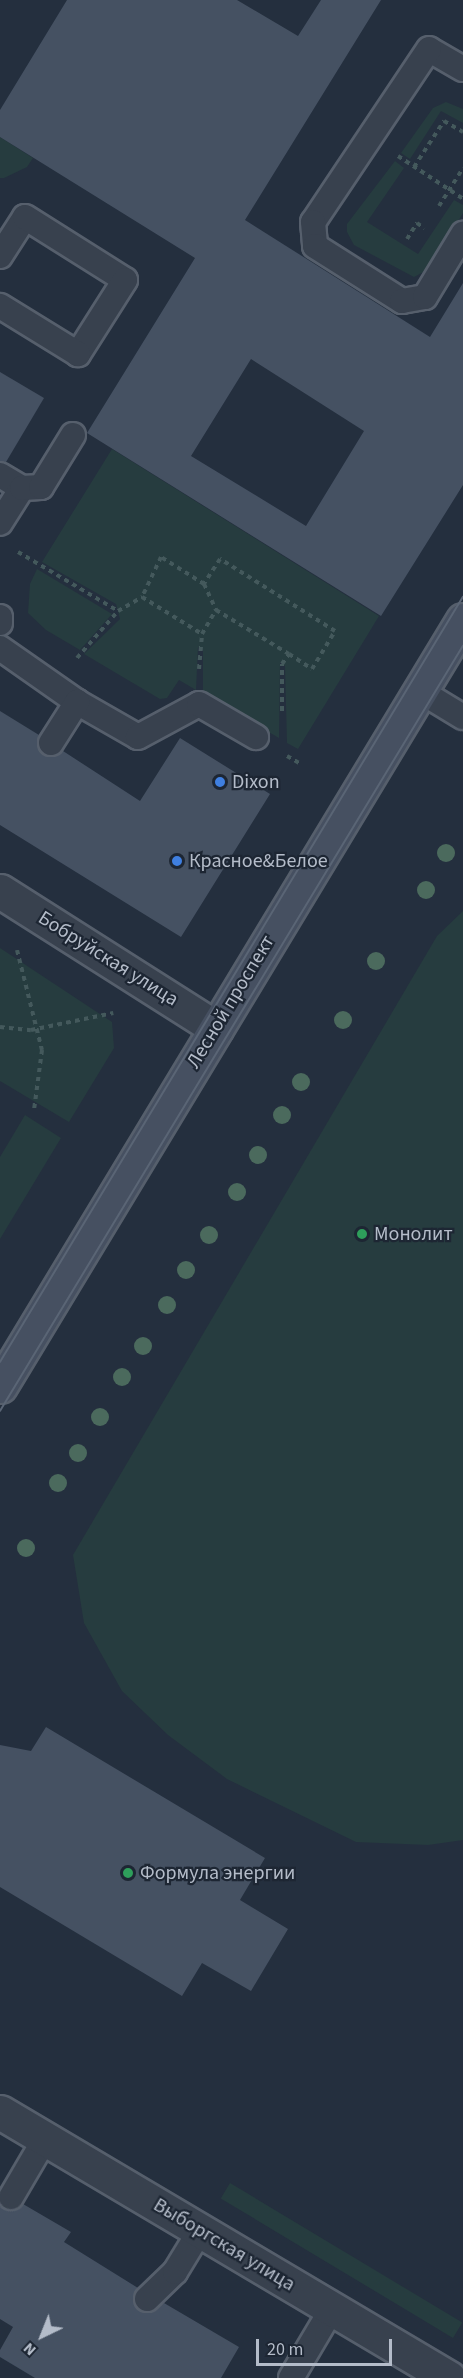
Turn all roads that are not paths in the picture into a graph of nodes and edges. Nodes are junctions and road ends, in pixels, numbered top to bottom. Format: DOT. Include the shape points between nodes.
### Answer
graph roads {
  1 [pos="461,63"];
  2 [pos="8,225"];
  3 [pos="463,234"];
  4 [pos="0,256"];
  5 [pos="0,306"];
  6 [pos="73,435"];
  7 [pos="0,475"];
  8 [pos="22,488"];
  9 [pos="0,523"];
  10 [pos="0,617"];
  11 [pos="463,620"];
  12 [pos="0,623"];
  13 [pos="0,648"];
  14 [pos="420,691"];
  15 [pos="76,702"];
  16 [pos="463,717"];
  17 [pos="256,737"];
  18 [pos="51,743"];
  19 [pos="3,900"];
  20 [pos="216,1028"];
  21 [pos="0,1386"];
  22 [pos="0,2112"];
  23 [pos="45,2139"];
  24 [pos="11,2197"];
  25 [pos="200,2230"];
  26 [pos="147,2299"];
  27 [pos="332,2309"];
  28 [pos="291,2378"];
  29 [pos="449,2378"];
  1 -- 3 [label="lane" via="429,49 314,222 315,246 402,301 425,297"];
  2 -- 4 [label="lane"];
  2 -- 5 [label="lane" via="25,217 124,280 78,354"];
  6 -- 8 [label="lane" via="41,487"];
  7 -- 8 [label="lane"];
  8 -- 9 [label="lane"];
  10 -- 12 [label="lane"];
  11 -- 14 [label="main road, Лесной проспект"];
  13 -- 15 [label="lane"];
  14 -- 16 [label="lane"];
  14 -- 20 [label="main road, Лесной проспект"];
  15 -- 17 [label="lane" via="138,737 199,705"];
  15 -- 18 [label="lane"];
  19 -- 20 [label="street, Бобруйская улица"];
  20 -- 21 [label="main road, Лесной проспект"];
  22 -- 23 [label="street, Выборгская улица"];
  23 -- 24 [label="lane"];
  23 -- 25 [label="street, Выборгская улица"];
  25 -- 26 [label="lane" via="175,2272"];
  25 -- 27 [label="street, Выборгская улица"];
  27 -- 28 [label="lane"];
  27 -- 29 [label="street, Выборгская улица"];
}
